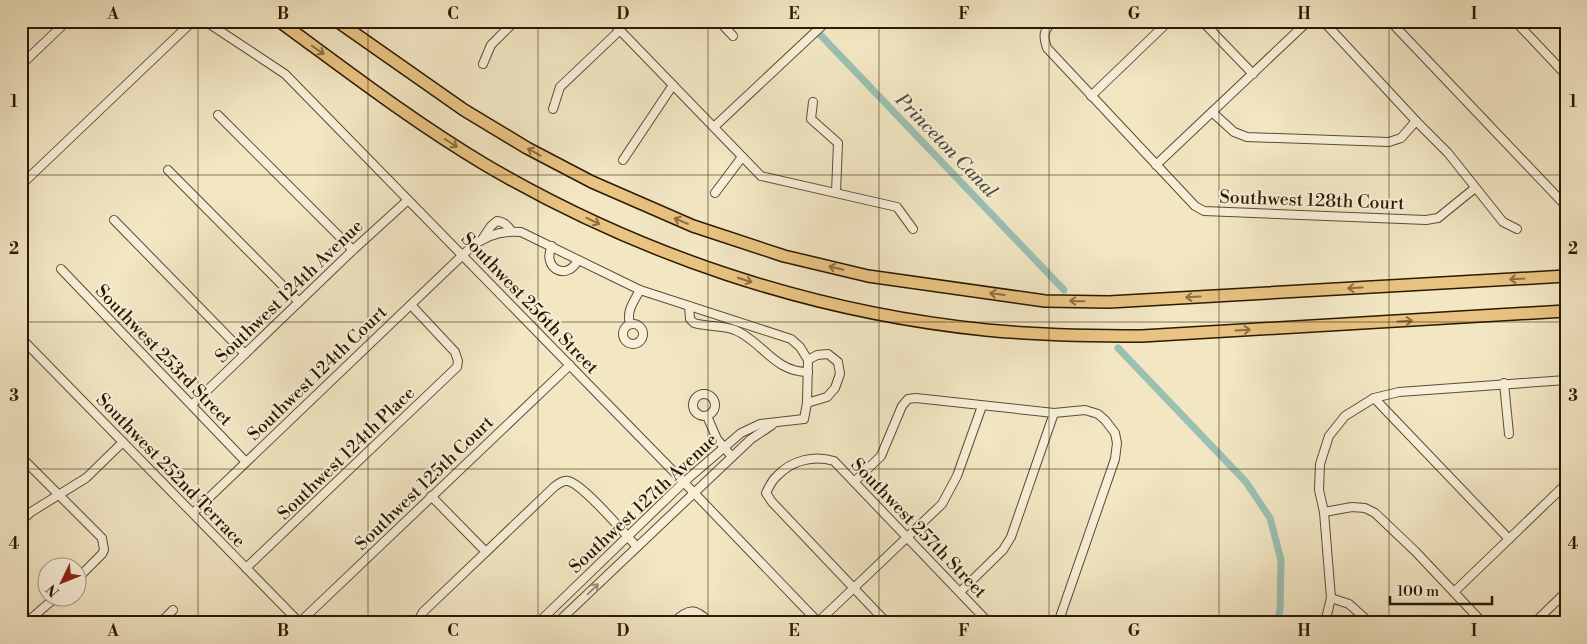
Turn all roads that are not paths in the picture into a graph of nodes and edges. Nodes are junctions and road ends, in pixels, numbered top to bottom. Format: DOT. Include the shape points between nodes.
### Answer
graph roads {
  1 [pos="67,21"];
  2 [pos="193,21"];
  3 [pos="205,21"];
  4 [pos="278,21"];
  5 [pos="337,21"];
  6 [pos="515,21"];
  7 [pos="612,21"];
  8 [pos="719,21"];
  9 [pos="1053,21"];
  10 [pos="1169,21"];
  11 [pos="1202,21"];
  12 [pos="1310,21"];
  13 [pos="1320,21"];
  14 [pos="1390,21"];
  15 [pos="1515,21"];
  16 [pos="826,23"];
  17 [pos="620,30"];
  18 [pos="733,36"];
  19 [pos="21,64"];
  20 [pos="483,64"];
  21 [pos="1253,74"];
  22 [pos="1566,75"];
  23 [pos="673,85"];
  24 [pos="1091,96"];
  25 [pos="813,102"];
  26 [pos="553,109"];
  27 [pos="1212,112"];
  28 [pos="218,115"];
  29 [pos="1416,121"];
  30 [pos="714,127"];
  31 [pos="742,157"];
  32 [pos="623,160"];
  33 [pos="1156,165"];
  34 [pos="168,170"];
  35 [pos="21,185"];
  36 [pos="1475,188"];
  37 [pos="836,192"];
  38 [pos="715,193"];
  39 [pos="408,200"];
  40 [pos="1566,206"];
  41 [pos="114,220"];
  42 [pos="913,229"];
  43 [pos="1518,229"];
  44 [pos="511,232"];
  45 [pos="483,238"];
  46 [pos="552,246"];
  47 [pos="353,250"];
  48 [pos="462,255"];
  49 [pos="578,260"];
  50 [pos="61,269"];
  51 [pos="1566,276"];
  52 [pos="640,290"];
  53 [pos="299,302"];
  54 [pos="411,305"];
  55 [pos="688,306"];
  56 [pos="1566,311"];
  57 [pos="630,324"];
  58 [pos="21,338"];
  59 [pos="245,354"];
  60 [pos="808,360"];
  61 [pos="570,365"];
  62 [pos="808,372"];
  63 [pos="1566,380"];
  64 [pos="1504,384"];
  65 [pos="1374,398"];
  66 [pos="807,403"];
  67 [pos="192,405"];
  68 [pos="982,406"];
  69 [pos="1054,412"];
  70 [pos="707,416"];
  71 [pos="778,422"];
  72 [pos="1509,434"];
  73 [pos="124,442"];
  74 [pos="724,446"];
  75 [pos="732,456"];
  76 [pos="21,457"];
  77 [pos="246,462"];
  78 [pos="684,482"];
  79 [pos="854,482"];
  80 [pos="1566,484"];
  81 [pos="694,493"];
  82 [pos="58,494"];
  83 [pos="431,496"];
  84 [pos="1324,512"];
  85 [pos="193,513"];
  86 [pos="21,521"];
  87 [pos="628,537"];
  88 [pos="907,538"];
  89 [pos="1508,538"];
  90 [pos="637,547"];
  91 [pos="486,552"];
  92 [pos="88,568"];
  93 [pos="246,568"];
  94 [pos="854,588"];
  95 [pos="960,592"];
  96 [pos="1454,592"];
  97 [pos="1566,592"];
  98 [pos="1331,598"];
  99 [pos="46,606"];
  100 [pos="173,610"];
  101 [pos="300,622"];
  102 [pos="418,622"];
  103 [pos="26,623"];
  104 [pos="160,623"];
  105 [pos="538,623"];
  106 [pos="557,623"];
  107 [pos="673,623"];
  108 [pos="710,623"];
  109 [pos="819,623"];
  110 [pos="887,623"];
  111 [pos="989,623"];
  112 [pos="1058,623"];
  113 [pos="1325,623"];
  114 [pos="1370,623"];
  115 [pos="1483,623"];
  116 [pos="1534,623"];
  1 -- 19 [label="street"];
  2 -- 35 [label="street"];
  3 -- 39 [label="street, Southwest 256th Street" via="285,74"];
  4 -- 56 [label="highway, one-way" via="484,164 561,206 666,254 762,286 873,313 986,330 1142,336"];
  51 -- 5 [label="highway, one-way" via="1109,302 1045,301 868,276 784,256 693,226 592,182 464,110"];
  6 -- 20 [label="street" via="490,45"];
  7 -- 17 [label="street"];
  8 -- 18 [label="street"];
  9 -- 24 [label="street, Southwest 128th Court" via="1043,37 1047,48"];
  10 -- 24 [label="street"];
  11 -- 21 [label="street"];
  12 -- 21 [label="street"];
  13 -- 29 [label="street"];
  14 -- 40 [label="street"];
  15 -- 22 [label="street"];
  16 -- 30 [label="street"];
  17 -- 23 [label="street"];
  17 -- 26 [label="street" via="560,87"];
  21 -- 27 [label="street"];
  23 -- 30 [label="street"];
  23 -- 32 [label="street"];
  24 -- 33 [label="street, Southwest 128th Court"];
  25 -- 37 [label="street" via="811,118 838,143"];
  27 -- 29 [label="street" via="1234,132 1247,137 1389,142 1401,138"];
  27 -- 33 [label="street"];
  28 -- 47 [label="street"];
  29 -- 36 [label="street" via="1448,153"];
  30 -- 31 [label="street"];
  31 -- 37 [label="street" via="761,176"];
  31 -- 38 [label="street"];
  33 -- 36 [label="street, Southwest 128th Court" via="1195,206 1204,210 1426,220 1438,218"];
  34 -- 53 [label="street"];
  36 -- 43 [label="street" via="1503,222"];
  37 -- 42 [label="street" via="897,207"];
  39 -- 47 [label="street, Southwest 124th Avenue"];
  39 -- 48 [label="street, Southwest 256th Street"];
  41 -- 59 [label="street"];
  44 -- 45 [label="street"];
  44 -- 45 [label="street, Southwest 124th Court" via="502,221 497,221"];
  44 -- 46 [label="street" via="521,232"];
  45 -- 48 [label="street, Southwest 124th Court"];
  46 -- 49 [label="street"];
  46 -- 49 [label="street" via="549,259 557,270 570,270"];
  47 -- 53 [label="street, Southwest 124th Avenue"];
  48 -- 54 [label="street, Southwest 124th Court"];
  48 -- 61 [label="street, Southwest 256th Street"];
  49 -- 52 [label="street"];
  50 -- 67 [label="street, Southwest 253rd Street"];
  52 -- 55 [label="street"];
  52 -- 57 [label="street" via="631,305"];
  53 -- 59 [label="street, Southwest 124th Avenue"];
  54 -- 77 [label="street, Southwest 124th Court"];
  54 -- 93 [label="street, Southwest 124th Place" via="452,347 458,363 453,371"];
  55 -- 60 [label="street" via="791,339"];
  55 -- 62 [label="street" via="694,323 737,331 781,365"];
  58 -- 73 [label="street, Southwest 252nd Terrace"];
  59 -- 67 [label="street, Southwest 124th Avenue"];
  60 -- 62 [label="street"];
  60 -- 66 [label="street" via="818,354 828,354 838,362 840,374 835,388 827,397"];
  61 -- 78 [label="street, Southwest 256th Street"];
  61 -- 83 [label="street, Southwest 125th Court"];
  62 -- 66 [label="street"];
  63 -- 64 [label="street"];
  64 -- 65 [label="street" via="1399,392"];
  64 -- 72 [label="street"];
  65 -- 84 [label="street" via="1345,416 1329,436 1320,464 1319,490"];
  65 -- 89 [label="street"];
  66 -- 71 [label="street, Southwest 127th Avenue" via="804,419"];
  67 -- 77 [label="street, Southwest 253rd Street"];
  68 -- 69 [label="street"];
  68 -- 79 [label="street" via="908,399 881,456"];
  68 -- 88 [label="street" via="950,491 942,504"];
  69 -- 95 [label="street" via="1011,537 1003,550"];
  69 -- 112 [label="street" via="1085,410 1098,414 1112,427 1117,443 1116,459"];
  70 -- 74 [label="street"];
  71 -- 74 [label="street, Southwest 127th Avenue" via="750,428"];
  71 -- 75 [label="street, Southwest 127th Avenue"];
  73 -- 82 [label="street" via="86,478"];
  73 -- 85 [label="street, Southwest 252nd Terrace"];
  74 -- 75 [label="street"];
  74 -- 78 [label="street, Southwest 127th Avenue"];
  75 -- 81 [label="street, Southwest 127th Avenue"];
  76 -- 82 [label="street"];
  77 -- 85 [label="street, Southwest 124th Court"];
  78 -- 81 [label="street, Southwest 256th Street"];
  78 -- 87 [label="street, Southwest 127th Avenue"];
  79 -- 88 [label="street, Southwest 257th Street"];
  79 -- 94 [label="street, Southwest 257th Street" via="834,461 824,458 796,462 777,476 766,492"];
  80 -- 89 [label="street"];
  81 -- 90 [label="street, Southwest 127th Avenue"];
  81 -- 109 [label="street, Southwest 256th Street"];
  82 -- 86 [label="street"];
  82 -- 92 [label="street" via="102,538 104,550"];
  83 -- 91 [label="street"];
  83 -- 101 [label="street, Southwest 125th Court"];
  84 -- 96 [label="street" via="1352,507 1375,513"];
  84 -- 98 [label="street"];
  85 -- 93 [label="street, Southwest 252nd Terrace"];
  87 -- 90 [label="street"];
  87 -- 91 [label="street" via="583,490 563,481"];
  87 -- 105 [label="street, Southwest 127th Avenue"];
  88 -- 94 [label="street"];
  88 -- 95 [label="street, Southwest 257th Street"];
  89 -- 96 [label="street"];
  106 -- 90 [label="street, Southwest 127th Avenue, one-way"];
  91 -- 102 [label="street" via="423,612"];
  93 -- 101 [label="street, Southwest 252nd Terrace"];
  94 -- 109 [label="street"];
  94 -- 110 [label="street"];
  95 -- 111 [label="street, Southwest 257th Street"];
  96 -- 115 [label="street"];
  97 -- 116 [label="street"];
  98 -- 113 [label="street"];
  98 -- 114 [label="street" via="1348,604"];
  99 -- 103 [label="street"];
  100 -- 104 [label="street"];
  107 -- 108 [label="street" via="692,611"];
}
